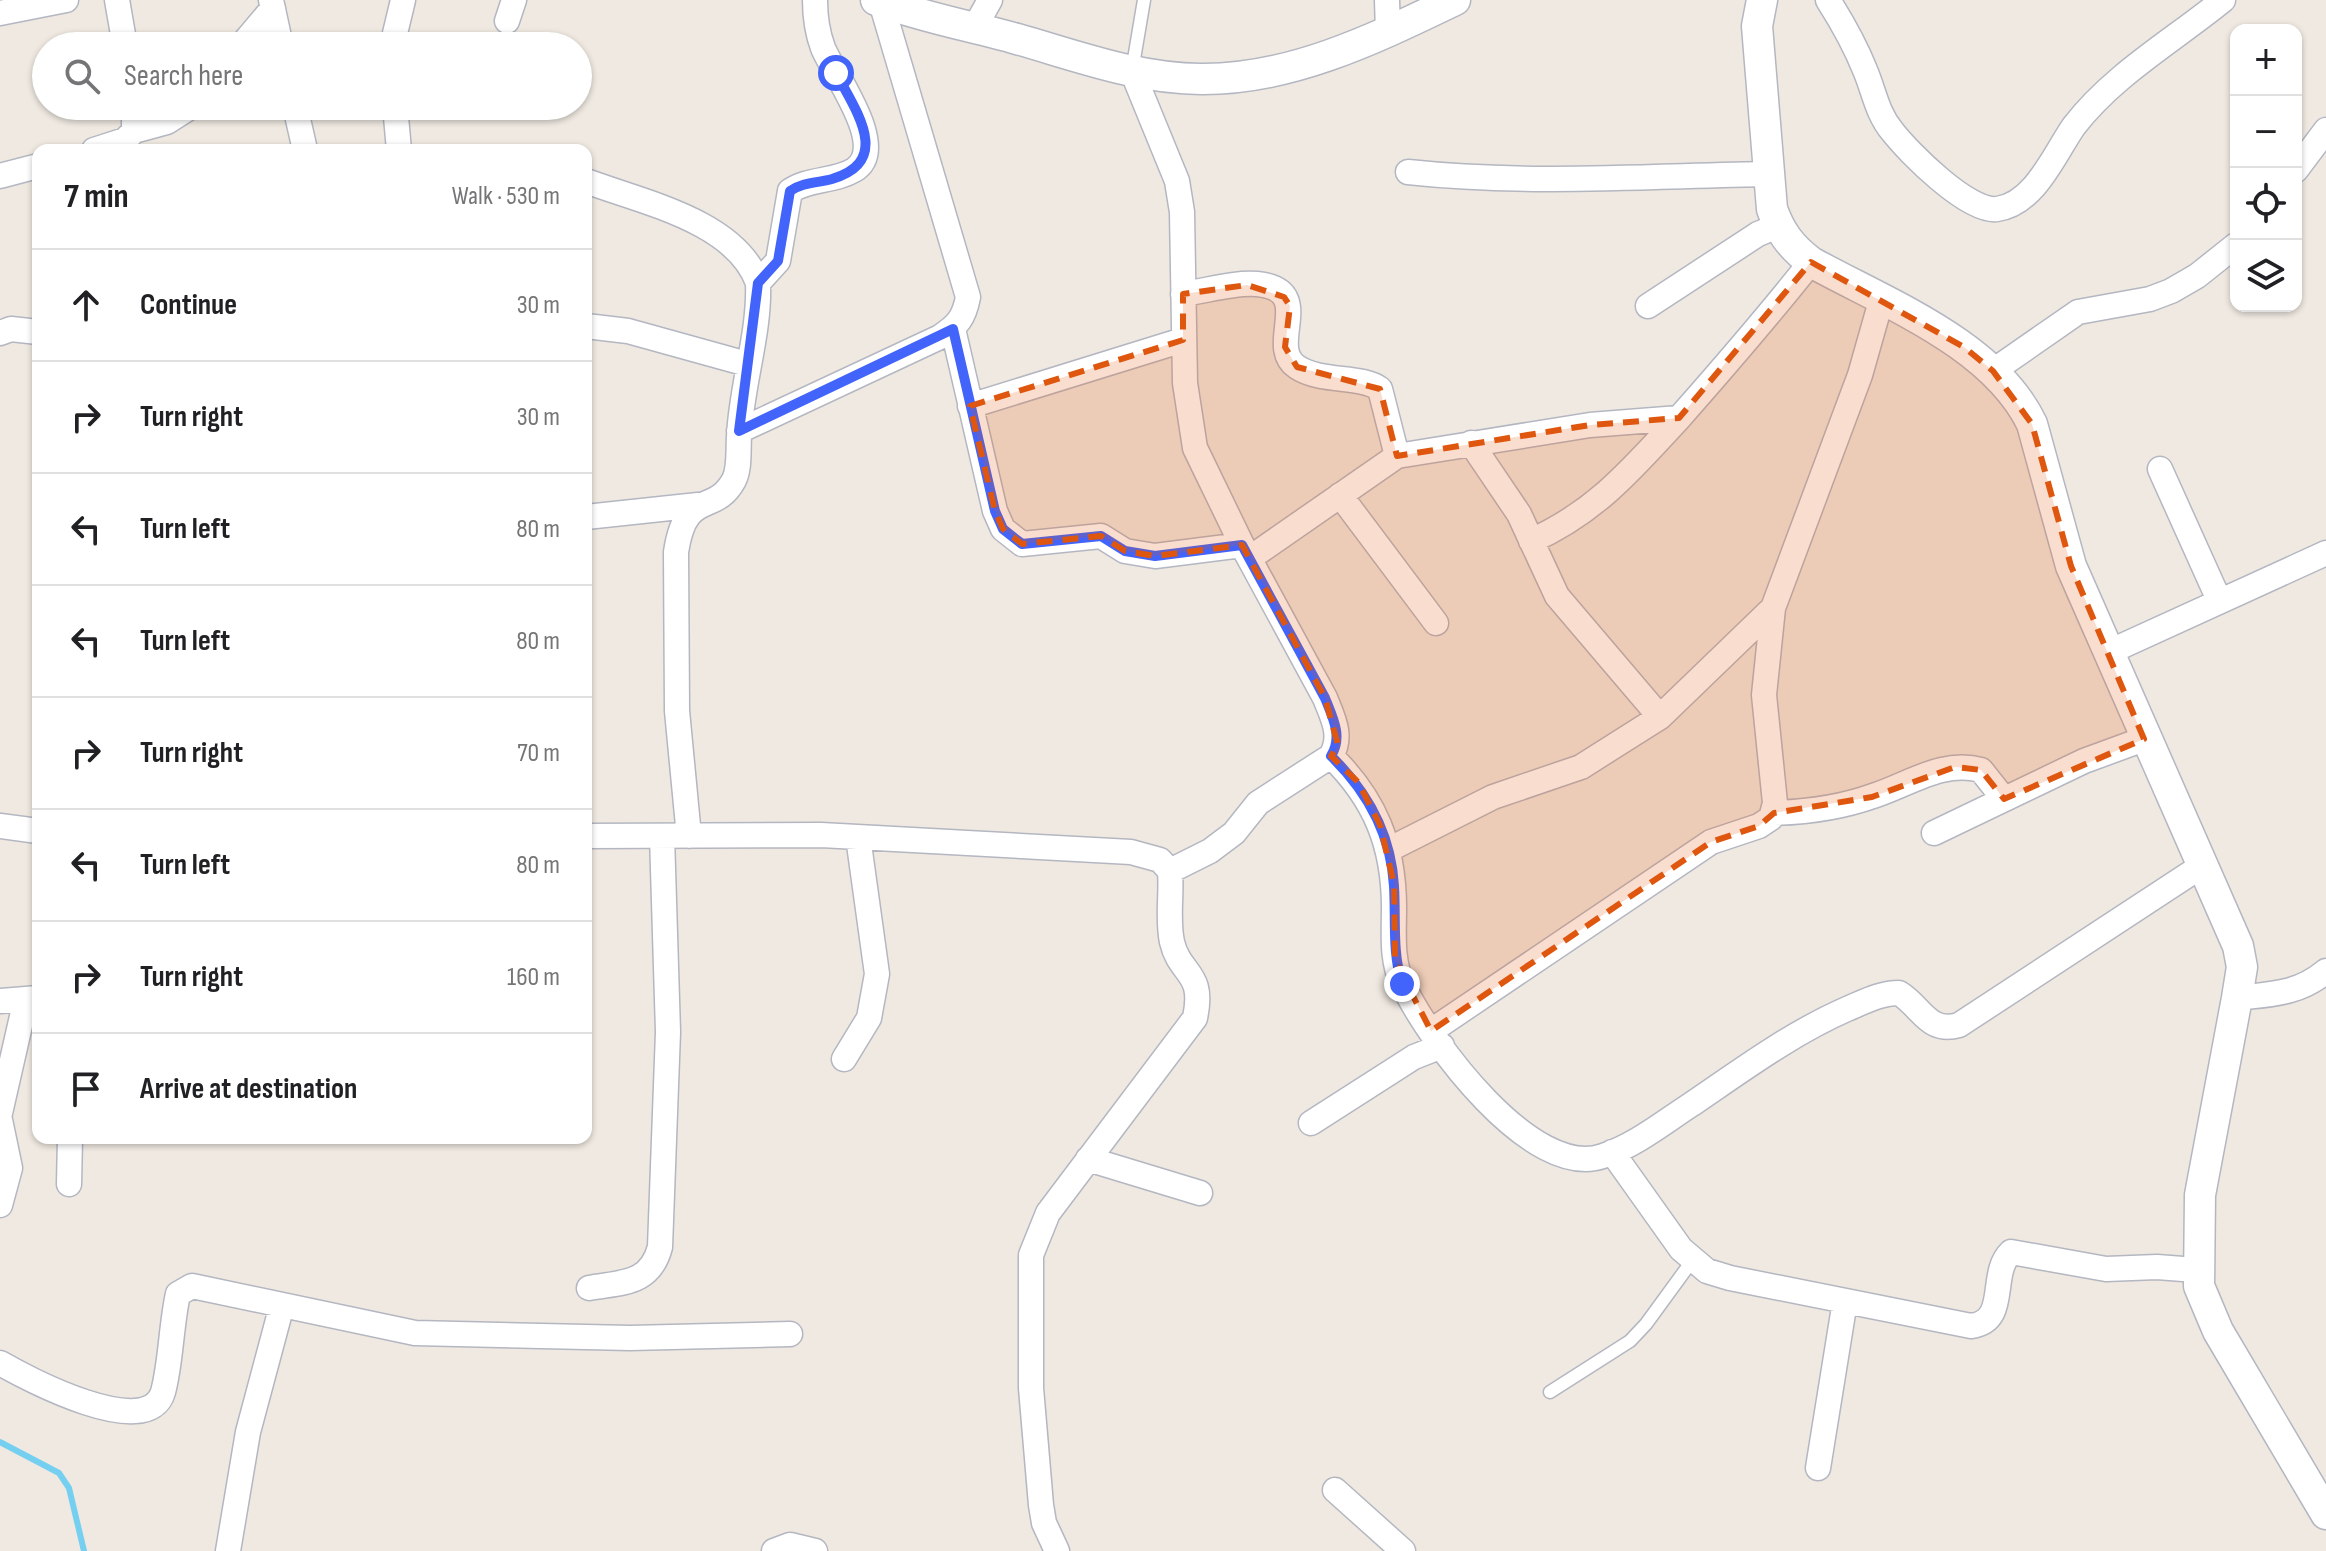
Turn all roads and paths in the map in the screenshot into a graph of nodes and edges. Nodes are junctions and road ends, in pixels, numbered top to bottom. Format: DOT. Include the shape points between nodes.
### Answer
graph roads {
  1 [pos="66,0"];
  2 [pos="117,0"];
  3 [pos="403,0"];
  4 [pos="815,0"];
  5 [pos="990,0"];
  6 [pos="1144,0"];
  7 [pos="1387,0"];
  8 [pos="1455,0"];
  9 [pos="1762,0"];
  10 [pos="1828,0"];
  11 [pos="2223,0"];
  12 [pos="878,1"];
  13 [pos="272,4"];
  14 [pos="0,13"];
  15 [pos="975,27"];
  16 [pos="123,32"];
  17 [pos="251,32"];
  18 [pos="278,32"];
  19 [pos="395,32"];
  20 [pos="1388,32"];
  21 [pos="1132,71"];
  22 [pos="134,120"];
  23 [pos="170,120"];
  24 [pos="298,120"];
  25 [pos="396,120"];
  26 [pos="2326,130"];
  27 [pos="134,131"];
  28 [pos="113,144"];
  29 [pos="304,144"];
  30 [pos="398,144"];
  31 [pos="32,168"];
  32 [pos="2298,168"];
  33 [pos="1408,172"];
  34 [pos="1770,174"];
  35 [pos="0,176"];
  36 [pos="592,183"];
  37 [pos="1778,226"];
  38 [pos="2230,250"];
  39 [pos="1811,262"];
  40 [pos="758,283"];
  41 [pos="1183,294"];
  42 [pos="1881,301"];
  43 [pos="1648,306"];
  44 [pos="592,327"];
  45 [pos="953,329"];
  46 [pos="32,331"];
  47 [pos="0,333"];
  48 [pos="1183,340"];
  49 [pos="747,364"];
  50 [pos="1993,371"];
  51 [pos="970,406"];
  52 [pos="1679,418"];
  53 [pos="739,431"];
  54 [pos="1471,443"];
  55 [pos="1397,456"];
  56 [pos="2160,469"];
  57 [pos="1340,495"];
  58 [pos="698,505"];
  59 [pos="592,516"];
  60 [pos="1531,541"];
  61 [pos="1246,551"];
  62 [pos="2326,553"];
  63 [pos="2219,600"];
  64 [pos="1773,608"];
  65 [pos="1436,623"];
  66 [pos="2109,652"];
  67 [pos="1660,717"];
  68 [pos="2144,739"];
  69 [pos="1331,756"];
  70 [pos="2004,799"];
  71 [pos="1774,813"];
  72 [pos="0,826"];
  73 [pos="32,830"];
  74 [pos="1934,833"];
  75 [pos="592,836"];
  76 [pos="662,836"];
  77 [pos="689,836"];
  78 [pos="858,837"];
  79 [pos="1388,850"];
  80 [pos="2203,865"];
  81 [pos="1170,871"];
  82 [pos="2326,971"];
  83 [pos="32,998"];
  84 [pos="2237,998"];
  85 [pos="0,1001"];
  86 [pos="1436,1038"];
  87 [pos="844,1059"];
  88 [pos="0,1098"];
  89 [pos="0,1113"];
  90 [pos="0,1120"];
  91 [pos="1311,1123"];
  92 [pos="70,1144"];
  93 [pos="1612,1152"];
  94 [pos="1088,1159"];
  95 [pos="69,1184"];
  96 [pos="1200,1193"];
  97 [pos="0,1205"];
  98 [pos="1692,1261"];
  99 [pos="2196,1270"];
  100 [pos="589,1288"];
  101 [pos="1845,1301"];
  102 [pos="277,1321"];
  103 [pos="790,1334"];
  104 [pos="0,1363"];
  105 [pos="1550,1392"];
  106 [pos="1818,1468"];
  107 [pos="1335,1490"];
  108 [pos="2326,1514"];
  109 [pos="228,1551"];
  110 [pos="774,1551"];
  111 [pos="815,1551"];
  112 [pos="1057,1551"];
  113 [pos="1403,1551"];
  1 -- 14 [label="street"];
  2 -- 16 [label="street"];
  3 -- 19 [label="street"];
  4 -- 40 [label="street" via="824,49 858,114 866,149 854,170 790,191 778,261"];
  5 -- 15 [label="street"];
  6 -- 21 [label="lane"];
  7 -- 20 [label="street"];
  8 -- 20 [label="street"];
  9 -- 34 [label="street" via="1757,26"];
  10 -- 11 [label="street" via="1892,131 1964,198 1987,209 2001,209 2032,188 2074,127 2111,87"];
  12 -- 15 [label="street"];
  12 -- 45 [label="street" via="968,297 962,321"];
  13 -- 17 [label="street"];
  13 -- 18 [label="street"];
  15 -- 21 [label="street"];
  20 -- 21 [label="street" via="1270,73 1201,79"];
  21 -- 41 [label="street" via="1177,181 1185,252"];
  22 -- 27 [label="street"];
  23 -- 27 [label="street"];
  24 -- 29 [label="street"];
  25 -- 30 [label="street"];
  26 -- 32 [label="street"];
  27 -- 28 [label="street"];
  31 -- 35 [label="street"];
  33 -- 34 [label="street" via="1577,180"];
  34 -- 37 [label="street"];
  36 -- 40 [label="street" via="717,234 739,249"];
  37 -- 39 [label="street"];
  37 -- 43 [label="street"];
  38 -- 50 [label="street" via="2171,291 2078,312"];
  39 -- 42 [label="street"];
  39 -- 52 [label="street"];
  40 -- 49 [label="street"];
  41 -- 48 [label="street"];
  41 -- 55 [label="street" via="1260,284 1284,297 1290,306 1285,347 1289,360 1308,372 1372,383 1380,389"];
  42 -- 50 [label="street" via="1964,347"];
  42 -- 64 [label="street" via="1860,375"];
  44 -- 49 [label="street" via="628,331"];
  45 -- 51 [label="street"];
  45 -- 53 [label="street"];
  46 -- 47 [label="street"];
  48 -- 51 [label="street"];
  48 -- 61 [label="street" via="1195,448"];
  49 -- 53 [label="street"];
  50 -- 66 [label="street" via="2032,424 2071,566"];
  51 -- 61 [label="street" via="995,511 1003,529 1022,544 1101,536 1125,551 1155,556"];
  52 -- 54 [label="street"];
  52 -- 60 [label="street" via="1594,506"];
  53 -- 58 [label="street" via="732,484"];
  54 -- 55 [label="street"];
  54 -- 60 [label="street"];
  55 -- 57 [label="street"];
  56 -- 63 [label="street"];
  57 -- 61 [label="street"];
  57 -- 65 [label="street"];
  58 -- 59 [label="street"];
  58 -- 77 [label="street" via="680,528 676,552 677,711"];
  60 -- 67 [label="street" via="1557,596"];
  61 -- 69 [label="street" via="1330,710 1338,745"];
  62 -- 63 [label="street"];
  63 -- 66 [label="street"];
  64 -- 67 [label="street"];
  64 -- 71 [label="street" via="1764,695"];
  66 -- 68 [label="street"];
  67 -- 79 [label="street" via="1570,773 1493,797"];
  68 -- 70 [label="street"];
  68 -- 80 [label="street"];
  69 -- 79 [label="street" via="1358,782"];
  69 -- 81 [label="street" via="1266,797 1210,851"];
  70 -- 71 [label="street" via="1981,770 1955,767 1872,797"];
  70 -- 74 [label="street"];
  71 -- 86 [label="street" via="1759,826 1711,842"];
  72 -- 73 [label="street"];
  75 -- 76 [label="street"];
  76 -- 77 [label="street"];
  76 -- 100 [label="street" via="668,1032 660,1247 646,1274"];
  77 -- 78 [label="street"];
  78 -- 81 [label="street" via="1131,852 1160,860"];
  78 -- 87 [label="street" via="877,974 869,1018"];
  79 -- 86 [label="street" via="1395,961 1402,984"];
  80 -- 84 [label="street" via="2238,946 2242,967"];
  80 -- 93 [label="street" via="1959,1025 1934,1027 1899,993 1875,997 1818,1022"];
  81 -- 94 [label="street" via="1172,939 1197,984 1195,1018"];
  82 -- 84 [label="street" via="2307,987"];
  83 -- 85 [label="street"];
  83 -- 88 [label="street"];
  84 -- 99 [label="street" via="2200,1195"];
  86 -- 91 [label="street"];
  86 -- 93 [label="street" via="1490,1105 1543,1149 1582,1159"];
  88 -- 89 [label="street"];
  90 -- 97 [label="street" via="10,1168"];
  92 -- 95 [label="street"];
  93 -- 98 [label="street"];
  94 -- 96 [label="street"];
  94 -- 112 [label="street" via="1048,1213 1031,1255 1031,1379 1041,1505"];
  98 -- 101 [label="street" via="1730,1278"];
  98 -- 105 [label="lane" via="1630,1341"];
  99 -- 101 [label="street" via="2106,1269 2011,1252 1999,1268 1995,1311 1982,1324 1971,1326"];
  99 -- 108 [label="street" via="2204,1306"];
  101 -- 106 [label="street"];
  102 -- 103 [label="street" via="568,1338"];
  102 -- 104 [label="street" via="192,1286 185,1288 175,1307 162,1394 157,1402 131,1412 44,1388"];
  102 -- 109 [label="street" via="248,1432"];
  107 -- 113 [label="street"];
  110 -- 111 [label="street" via="790,1545"];
}
